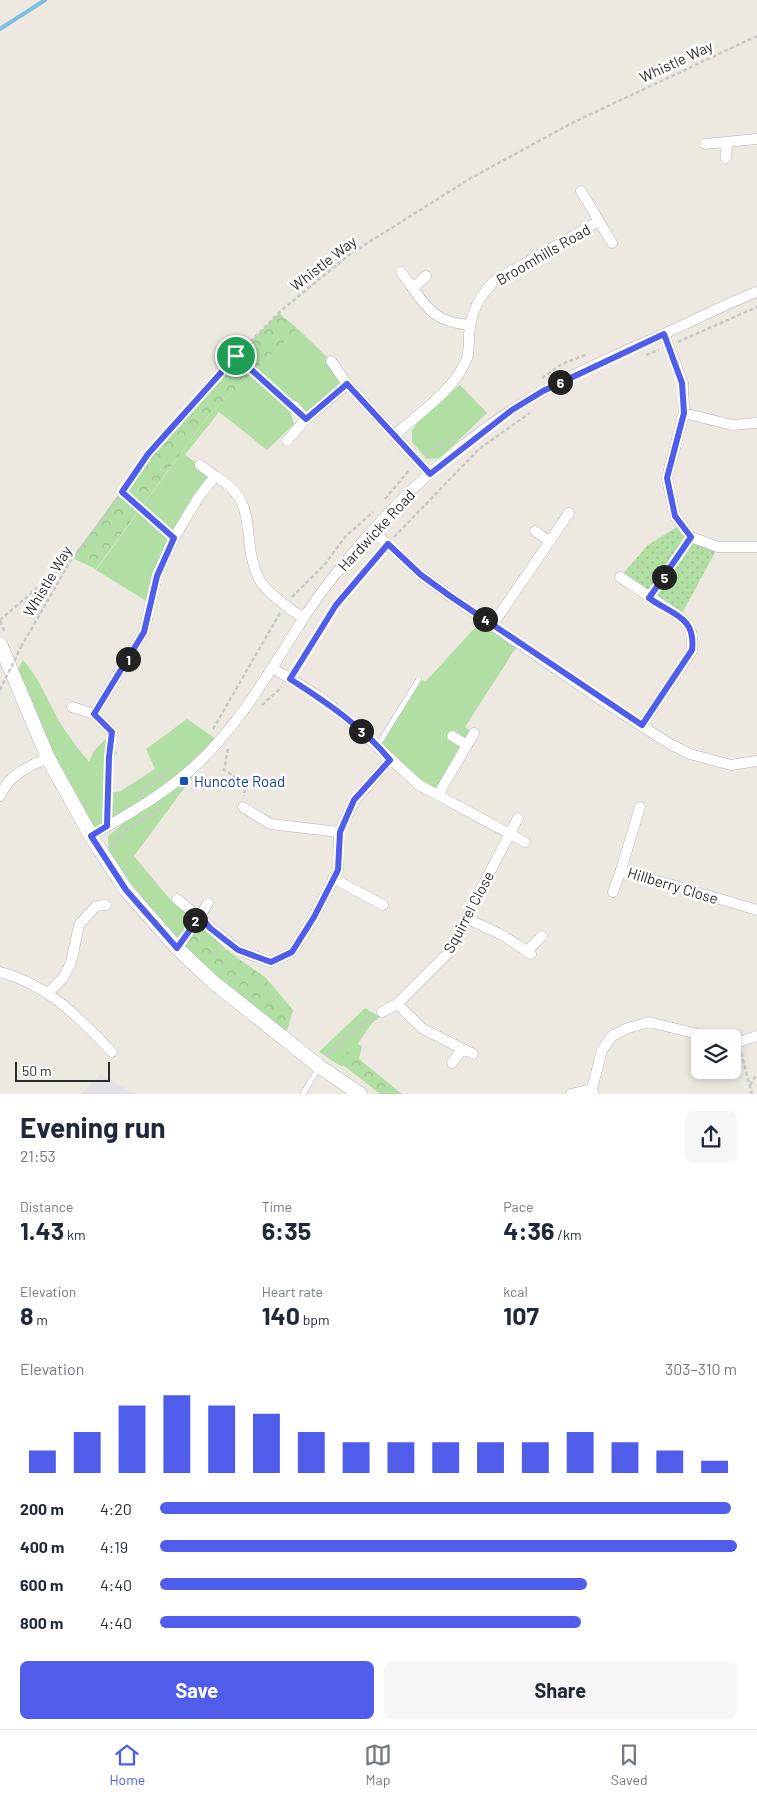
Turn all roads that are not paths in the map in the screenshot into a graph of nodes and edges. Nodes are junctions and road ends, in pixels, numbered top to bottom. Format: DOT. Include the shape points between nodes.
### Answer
graph roads {
  1 [pos="757,139"];
  2 [pos="727,143"];
  3 [pos="705,144"];
  4 [pos="726,158"];
  5 [pos="581,191"];
  6 [pos="599,221"];
  7 [pos="612,243"];
  8 [pos="400,272"];
  9 [pos="426,276"];
  10 [pos="413,288"];
  11 [pos="757,292"];
  12 [pos="470,325"];
  13 [pos="664,334"];
  14 [pos="331,361"];
  15 [pos="347,384"];
  16 [pos="294,406"];
  17 [pos="684,413"];
  18 [pos="306,419"];
  19 [pos="757,423"];
  20 [pos="396,434"];
  21 [pos="287,441"];
  22 [pos="200,465"];
  23 [pos="430,474"];
  24 [pos="215,476"];
  25 [pos="569,513"];
  26 [pos="372,530"];
  27 [pos="535,531"];
  28 [pos="550,542"];
  29 [pos="757,547"];
  30 [pos="620,577"];
  31 [pos="303,618"];
  32 [pos="493,624"];
  33 [pos="0,644"];
  34 [pos="273,668"];
  35 [pos="419,679"];
  36 [pos="72,707"];
  37 [pos="94,714"];
  38 [pos="642,725"];
  39 [pos="112,732"];
  40 [pos="474,733"];
  41 [pos="452,736"];
  42 [pos="378,745"];
  43 [pos="467,745"];
  44 [pos="48,758"];
  45 [pos="390,760"];
  46 [pos="757,761"];
  47 [pos="438,795"];
  48 [pos="0,796"];
  49 [pos="242,806"];
  50 [pos="640,808"];
  51 [pos="518,818"];
  52 [pos="340,832"];
  53 [pos="510,833"];
  54 [pos="91,836"];
  55 [pos="525,842"];
  56 [pos="621,870"];
  57 [pos="334,878"];
  58 [pos="613,892"];
  59 [pos="177,899"];
  60 [pos="208,903"];
  61 [pos="106,905"];
  62 [pos="383,905"];
  63 [pos="757,910"];
  64 [pos="200,916"];
  65 [pos="466,918"];
  66 [pos="542,936"];
  67 [pos="0,972"];
  68 [pos="48,994"];
  69 [pos="397,1004"];
  70 [pos="382,1012"];
  71 [pos="691,1032"];
  72 [pos="757,1036"];
  73 [pos="741,1040"];
  74 [pos="462,1049"];
  75 [pos="112,1052"];
  76 [pos="474,1054"];
  77 [pos="326,1062"];
  78 [pos="452,1064"];
  79 [pos="593,1092"];
  80 [pos="303,1094"];
  81 [pos="360,1094"];
  82 [pos="571,1094"];
  1 -- 2 [label="street"];
  2 -- 3 [label="street"];
  2 -- 4 [label="street"];
  5 -- 6 [label="street"];
  6 -- 7 [label="street"];
  6 -- 12 [label="street, Broomhills Road" via="494,281 482,294"];
  8 -- 10 [label="street"];
  9 -- 10 [label="street"];
  10 -- 12 [label="street" via="435,316 451,324"];
  11 -- 13 [label="street, Hardwicke Road"];
  12 -- 20 [label="street, Broomhills Road" via="467,357 456,380"];
  13 -- 17 [label="street" via="682,383"];
  13 -- 23 [label="street, Hardwicke Road" via="543,391 512,410"];
  14 -- 15 [label="street"];
  15 -- 18 [label="street"];
  15 -- 20 [label="street"];
  16 -- 18 [label="street"];
  17 -- 19 [label="street" via="732,425"];
  17 -- 29 [label="street" via="667,478 675,516 691,537 718,547"];
  18 -- 21 [label="street"];
  20 -- 23 [label="street"];
  22 -- 24 [label="street"];
  23 -- 26 [label="street, Hardwicke Road"];
  24 -- 31 [label="street" via="227,483 240,498 258,578"];
  24 -- 37 [label="street" via="174,538 157,576 144,632"];
  25 -- 28 [label="street"];
  26 -- 31 [label="street, Hardwicke Road"];
  26 -- 32 [label="street" via="421,575"];
  27 -- 28 [label="street"];
  28 -- 32 [label="street"];
  30 -- 38 [label="street" via="680,617 688,624 693,636 692,650"];
  31 -- 34 [label="street, Hardwicke Road"];
  32 -- 38 [label="street"];
  33 -- 44 [label="street"];
  34 -- 42 [label="street" via="318,696"];
  34 -- 54 [label="street, Hardwicke Road" via="229,730 198,764 166,791"];
  35 -- 42 [label="lane"];
  36 -- 37 [label="street"];
  37 -- 39 [label="street"];
  38 -- 46 [label="street" via="690,754 732,765"];
  40 -- 43 [label="street"];
  41 -- 43 [label="street"];
  42 -- 45 [label="street"];
  43 -- 47 [label="street"];
  44 -- 48 [label="street" via="22,769 11,778"];
  44 -- 54 [label="street"];
  45 -- 47 [label="street" via="419,786"];
  45 -- 52 [label="street" via="354,800"];
  47 -- 53 [label="street"];
  49 -- 52 [label="street" via="270,824"];
  50 -- 56 [label="street, Hillberry Close"];
  51 -- 53 [label="street, Squirrel Close"];
  52 -- 57 [label="street" via="338,870"];
  53 -- 55 [label="street"];
  53 -- 65 [label="street, Squirrel Close"];
  54 -- 77 [label="street" via="126,890 177,948 213,982"];
  56 -- 58 [label="street"];
  56 -- 63 [label="street, Hillberry Close"];
  57 -- 62 [label="street"];
  57 -- 64 [label="street" via="292,952 271,962 238,950"];
  59 -- 64 [label="street"];
  60 -- 64 [label="street"];
  61 -- 68 [label="street" via="96,906 79,925 71,963 63,978"];
  65 -- 66 [label="street" via="529,952"];
  65 -- 69 [label="street, Squirrel Close" via="448,953"];
  67 -- 68 [label="street"];
  68 -- 75 [label="street" via="69,1008"];
  69 -- 70 [label="street, Squirrel Close"];
  69 -- 74 [label="street" via="422,1029"];
  71 -- 79 [label="street" via="648,1022 612,1036 602,1050"];
  72 -- 73 [label="street"];
  74 -- 76 [label="street"];
  74 -- 78 [label="street"];
  77 -- 80 [label="lane"];
  77 -- 81 [label="street"];
  79 -- 82 [label="street"];
}
